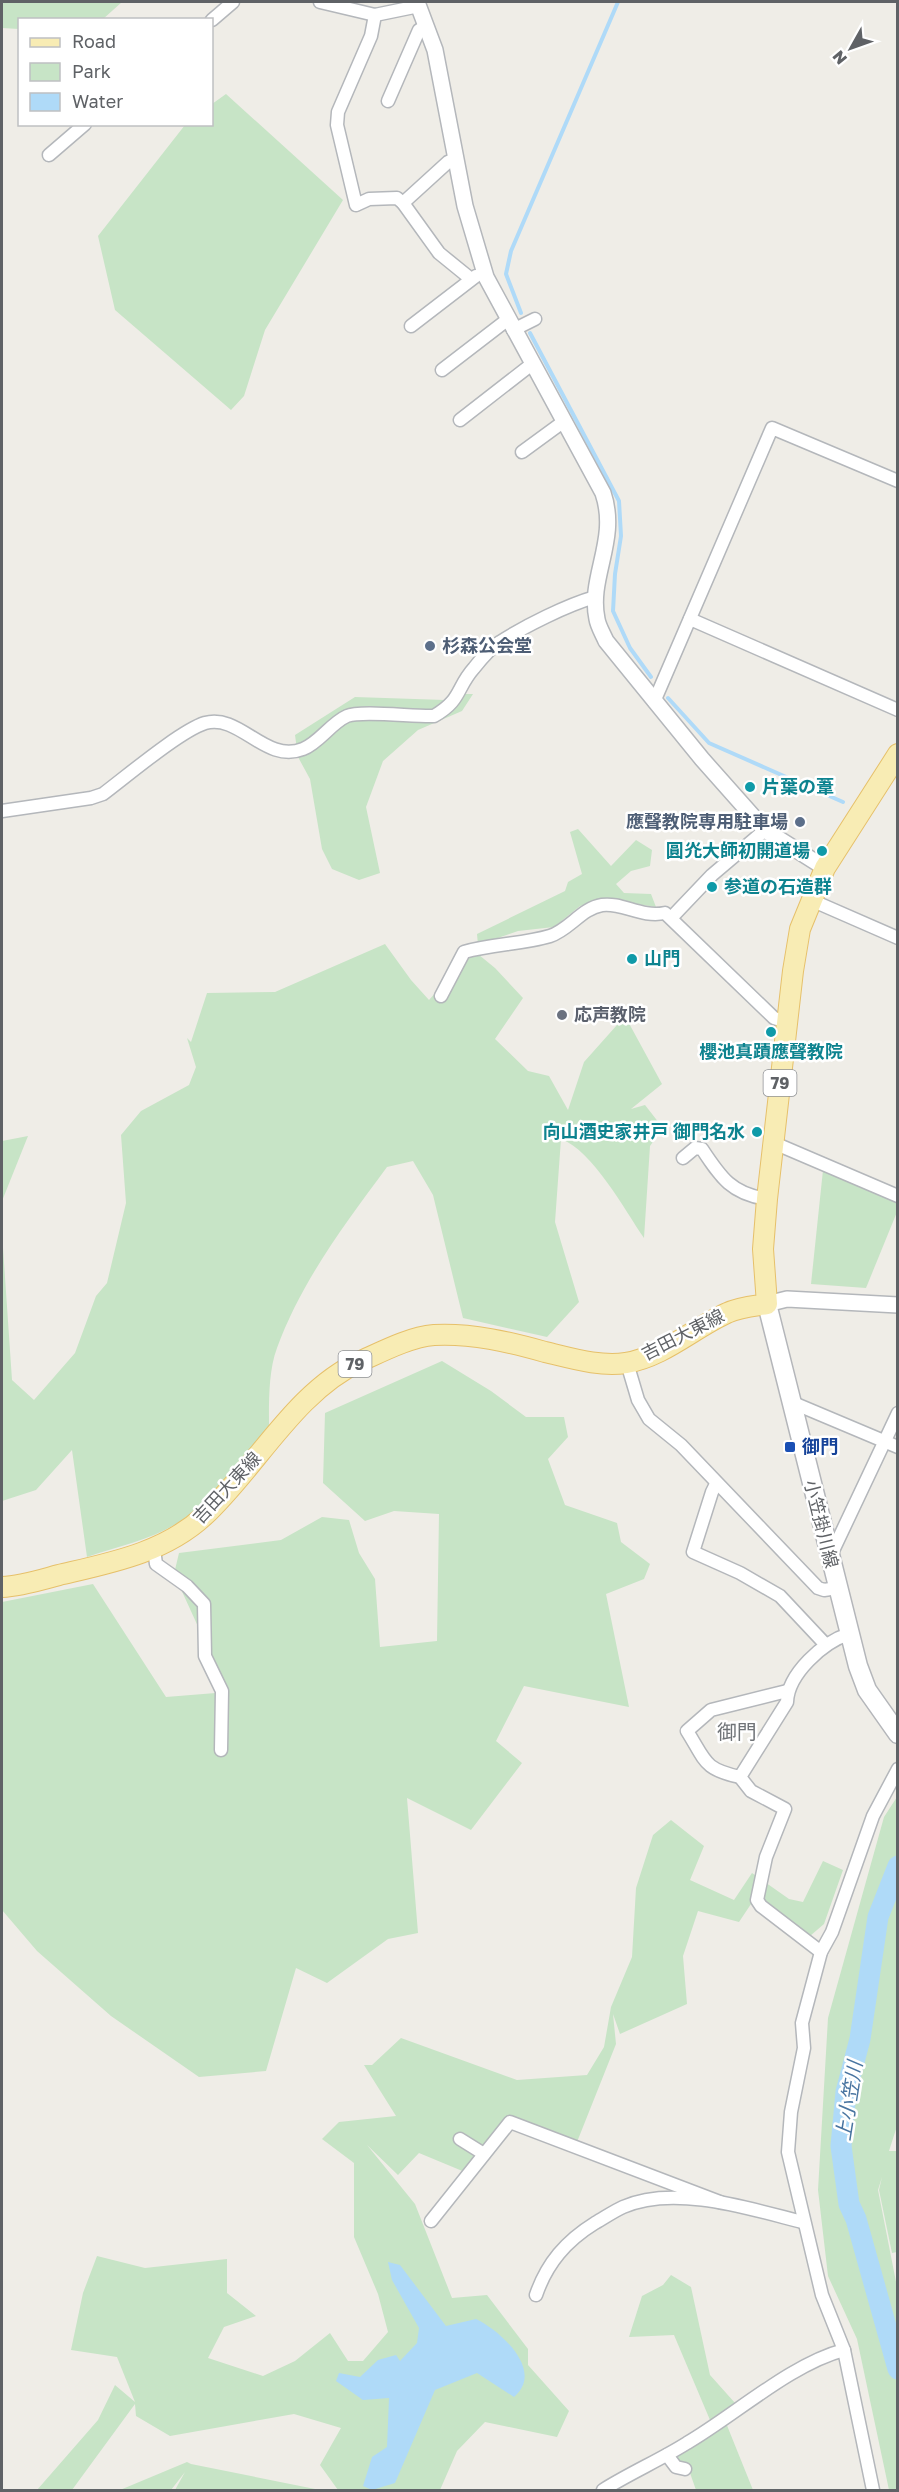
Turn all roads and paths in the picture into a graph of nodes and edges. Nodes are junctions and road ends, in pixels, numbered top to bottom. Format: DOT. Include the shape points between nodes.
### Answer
graph roads {
  1 [pos="233,2"];
  2 [pos="320,2"];
  3 [pos="418,4"];
  4 [pos="375,15"];
  5 [pos="213,19"];
  6 [pos="427,26"];
  7 [pos="388,101"];
  8 [pos="84,126"];
  9 [pos="49,155"];
  10 [pos="455,159"];
  11 [pos="403,203"];
  12 [pos="478,275"];
  13 [pos="535,319"];
  14 [pos="510,325"];
  15 [pos="411,326"];
  16 [pos="532,364"];
  17 [pos="442,370"];
  18 [pos="460,420"];
  19 [pos="563,422"];
  20 [pos="522,452"];
  21 [pos="897,481"];
  22 [pos="596,597"];
  23 [pos="690,619"];
  24 [pos="654,702"];
  25 [pos="897,710"];
  26 [pos="897,754"];
  27 [pos="2,811"];
  28 [pos="765,830"];
  29 [pos="825,868"];
  30 [pos="811,900"];
  31 [pos="672,917"];
  32 [pos="897,938"];
  33 [pos="441,996"];
  34 [pos="787,1023"];
  35 [pos="774,1143"];
  36 [pos="683,1158"];
  37 [pos="897,1196"];
  38 [pos="767,1199"];
  39 [pos="767,1304"];
  40 [pos="897,1305"];
  41 [pos="627,1363"];
  42 [pos="791,1402"];
  43 [pos="897,1413"];
  44 [pos="886,1441"];
  45 [pos="897,1447"];
  46 [pos="716,1484"];
  47 [pos="154,1549"];
  48 [pos="829,1558"];
  49 [pos="2,1587"];
  50 [pos="837,1588"];
  51 [pos="849,1634"];
  52 [pos="826,1645"];
  53 [pos="787,1691"];
  54 [pos="897,1734"];
  55 [pos="221,1750"];
  56 [pos="897,1768"];
  57 [pos="740,1777"];
  58 [pos="821,1952"];
  59 [pos="460,2139"];
  60 [pos="484,2154"];
  61 [pos="720,2202"];
  62 [pos="431,2221"];
  63 [pos="802,2222"];
  64 [pos="536,2295"];
  65 [pos="844,2350"];
  66 [pos="667,2455"];
  67 [pos="685,2469"];
  68 [pos="603,2490"];
  69 [pos="873,2490"];
  1 -- 5 [label="street"];
  2 -- 4 [label="street"];
  3 -- 4 [label="street"];
  3 -- 6 [label="street"];
  4 -- 11 [label="street" via="371,36 338,112 337,125 356,206 369,199 398,198"];
  6 -- 7 [label="street" via="418,30"];
  6 -- 10 [label="street"];
  8 -- 9 [label="street"];
  10 -- 11 [label="street"];
  10 -- 12 [label="street"];
  11 -- 12 [label="street" via="439,253"];
  12 -- 14 [label="street"];
  12 -- 15 [label="street"];
  13 -- 14 [label="street"];
  14 -- 16 [label="street"];
  14 -- 17 [label="street"];
  16 -- 18 [label="street"];
  16 -- 19 [label="street"];
  19 -- 20 [label="street"];
  19 -- 22 [label="street" via="608,508 609,529"];
  21 -- 23 [label="street" via="772,428"];
  22 -- 24 [label="street" via="597,620 606,641"];
  22 -- 27 [label="street" via="501,641 469,673 460,694 434,716 348,716 304,749 290,751 260,745 231,725 205,723 103,794"];
  23 -- 24 [label="street"];
  23 -- 25 [label="street"];
  24 -- 28 [label="street"];
  26 -- 29 [label="main road, 79"];
  28 -- 29 [label="street"];
  28 -- 31 [label="street" via="712,875"];
  29 -- 30 [label="main road, 79"];
  30 -- 32 [label="street"];
  30 -- 34 [label="main road, 79" via="797,942"];
  31 -- 33 [label="street" via="606,904 594,907 552,936 464,952"];
  31 -- 34 [label="street" via="774,1018"];
  34 -- 35 [label="main road, 79"];
  35 -- 37 [label="street"];
  35 -- 38 [label="main road, 79"];
  36 -- 38 [label="street" via="695,1148 702,1149 721,1178 745,1194"];
  38 -- 39 [label="main road, 79" via="763,1249"];
  39 -- 40 [label="street" via="787,1299"];
  39 -- 41 [label="main road, 吉田大東線 / 79" via="730,1311 651,1355"];
  39 -- 42 [label="main road, 小笠掛川線"];
  41 -- 46 [label="street" via="638,1400 649,1419 681,1445"];
  41 -- 47 [label="main road, 吉田大東線 / 79" via="573,1359 481,1337 432,1335 401,1344 358,1362 328,1382 260,1451 205,1516"];
  42 -- 44 [label="street"];
  42 -- 48 [label="main road, 小笠掛川線"];
  43 -- 44 [label="street"];
  44 -- 45 [label="street"];
  44 -- 48 [label="street"];
  46 -- 50 [label="street" via="818,1588"];
  46 -- 52 [label="street" via="693,1552 780,1596"];
  47 -- 49 [label="main road, 吉田大東線 / 79" via="104,1565"];
  47 -- 55 [label="street" via="156,1564 204,1604 205,1656 222,1691"];
  48 -- 50 [label="main road, 小笠掛川線"];
  50 -- 51 [label="main road, 小笠掛川線"];
  51 -- 52 [label="street"];
  51 -- 54 [label="main road, 小笠掛川線" via="867,1690"];
  52 -- 53 [label="street"];
  53 -- 57 [label="street" via="787,1702"];
  53 -- 57 [label="street" via="711,1710 687,1731 717,1772"];
  56 -- 58 [label="street" via="873,1816 832,1932"];
  57 -- 58 [label="street" via="752,1791 785,1809 766,1857 757,1900"];
  58 -- 63 [label="street" via="802,2023 804,2048 791,2112 788,2152"];
  59 -- 60 [label="street"];
  60 -- 61 [label="street" via="510,2122"];
  60 -- 62 [label="street"];
  61 -- 63 [label="street"];
  61 -- 64 [label="street" via="652,2199 624,2207 569,2241 543,2275"];
  63 -- 65 [label="street" via="822,2295"];
  65 -- 66 [label="street" via="779,2383"];
  65 -- 69 [label="street"];
  66 -- 67 [label="street" via="676,2467"];
  66 -- 68 [label="street"];
}
